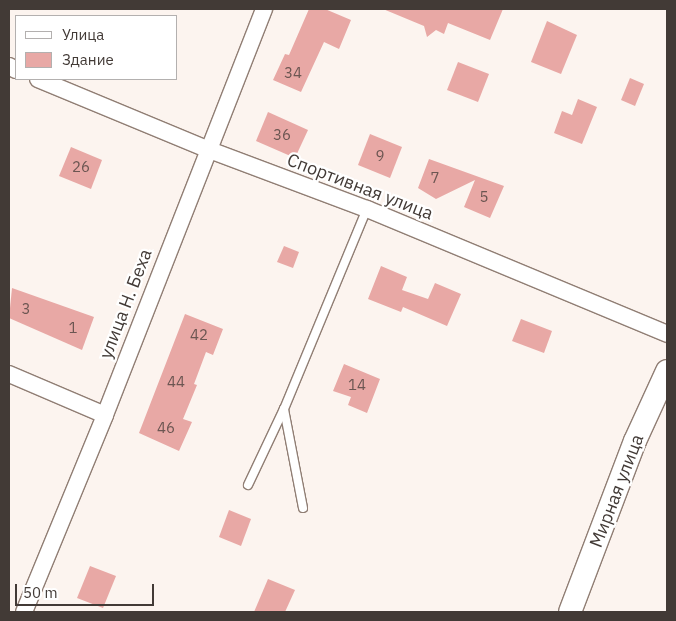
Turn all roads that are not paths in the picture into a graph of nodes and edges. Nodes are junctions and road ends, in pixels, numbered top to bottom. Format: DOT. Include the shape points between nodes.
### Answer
graph roads {
  1 [pos="264,9"];
  2 [pos="40,80"];
  3 [pos="207,149"];
  4 [pos="367,210"];
  5 [pos="667,334"];
  6 [pos="667,371"];
  7 [pos="9,374"];
  8 [pos="284,409"];
  9 [pos="105,415"];
  10 [pos="248,485"];
  11 [pos="303,508"];
  12 [pos="24,612"];
  13 [pos="570,612"];
  1 -- 3 [label="street, улица Н. Беха"];
  2 -- 3 [label="street, Спортивная улица"];
  3 -- 4 [label="street, Спортивная улица"];
  3 -- 9 [label="street, улица Н. Беха"];
  4 -- 5 [label="street, Спортивная улица"];
  4 -- 8 [label="lane"];
  6 -- 13 [label="street, Мирная улица" via="635,441"];
  7 -- 9 [label="street"];
  8 -- 10 [label="lane"];
  8 -- 11 [label="lane"];
  9 -- 12 [label="street, улица Н. Беха"];
}
